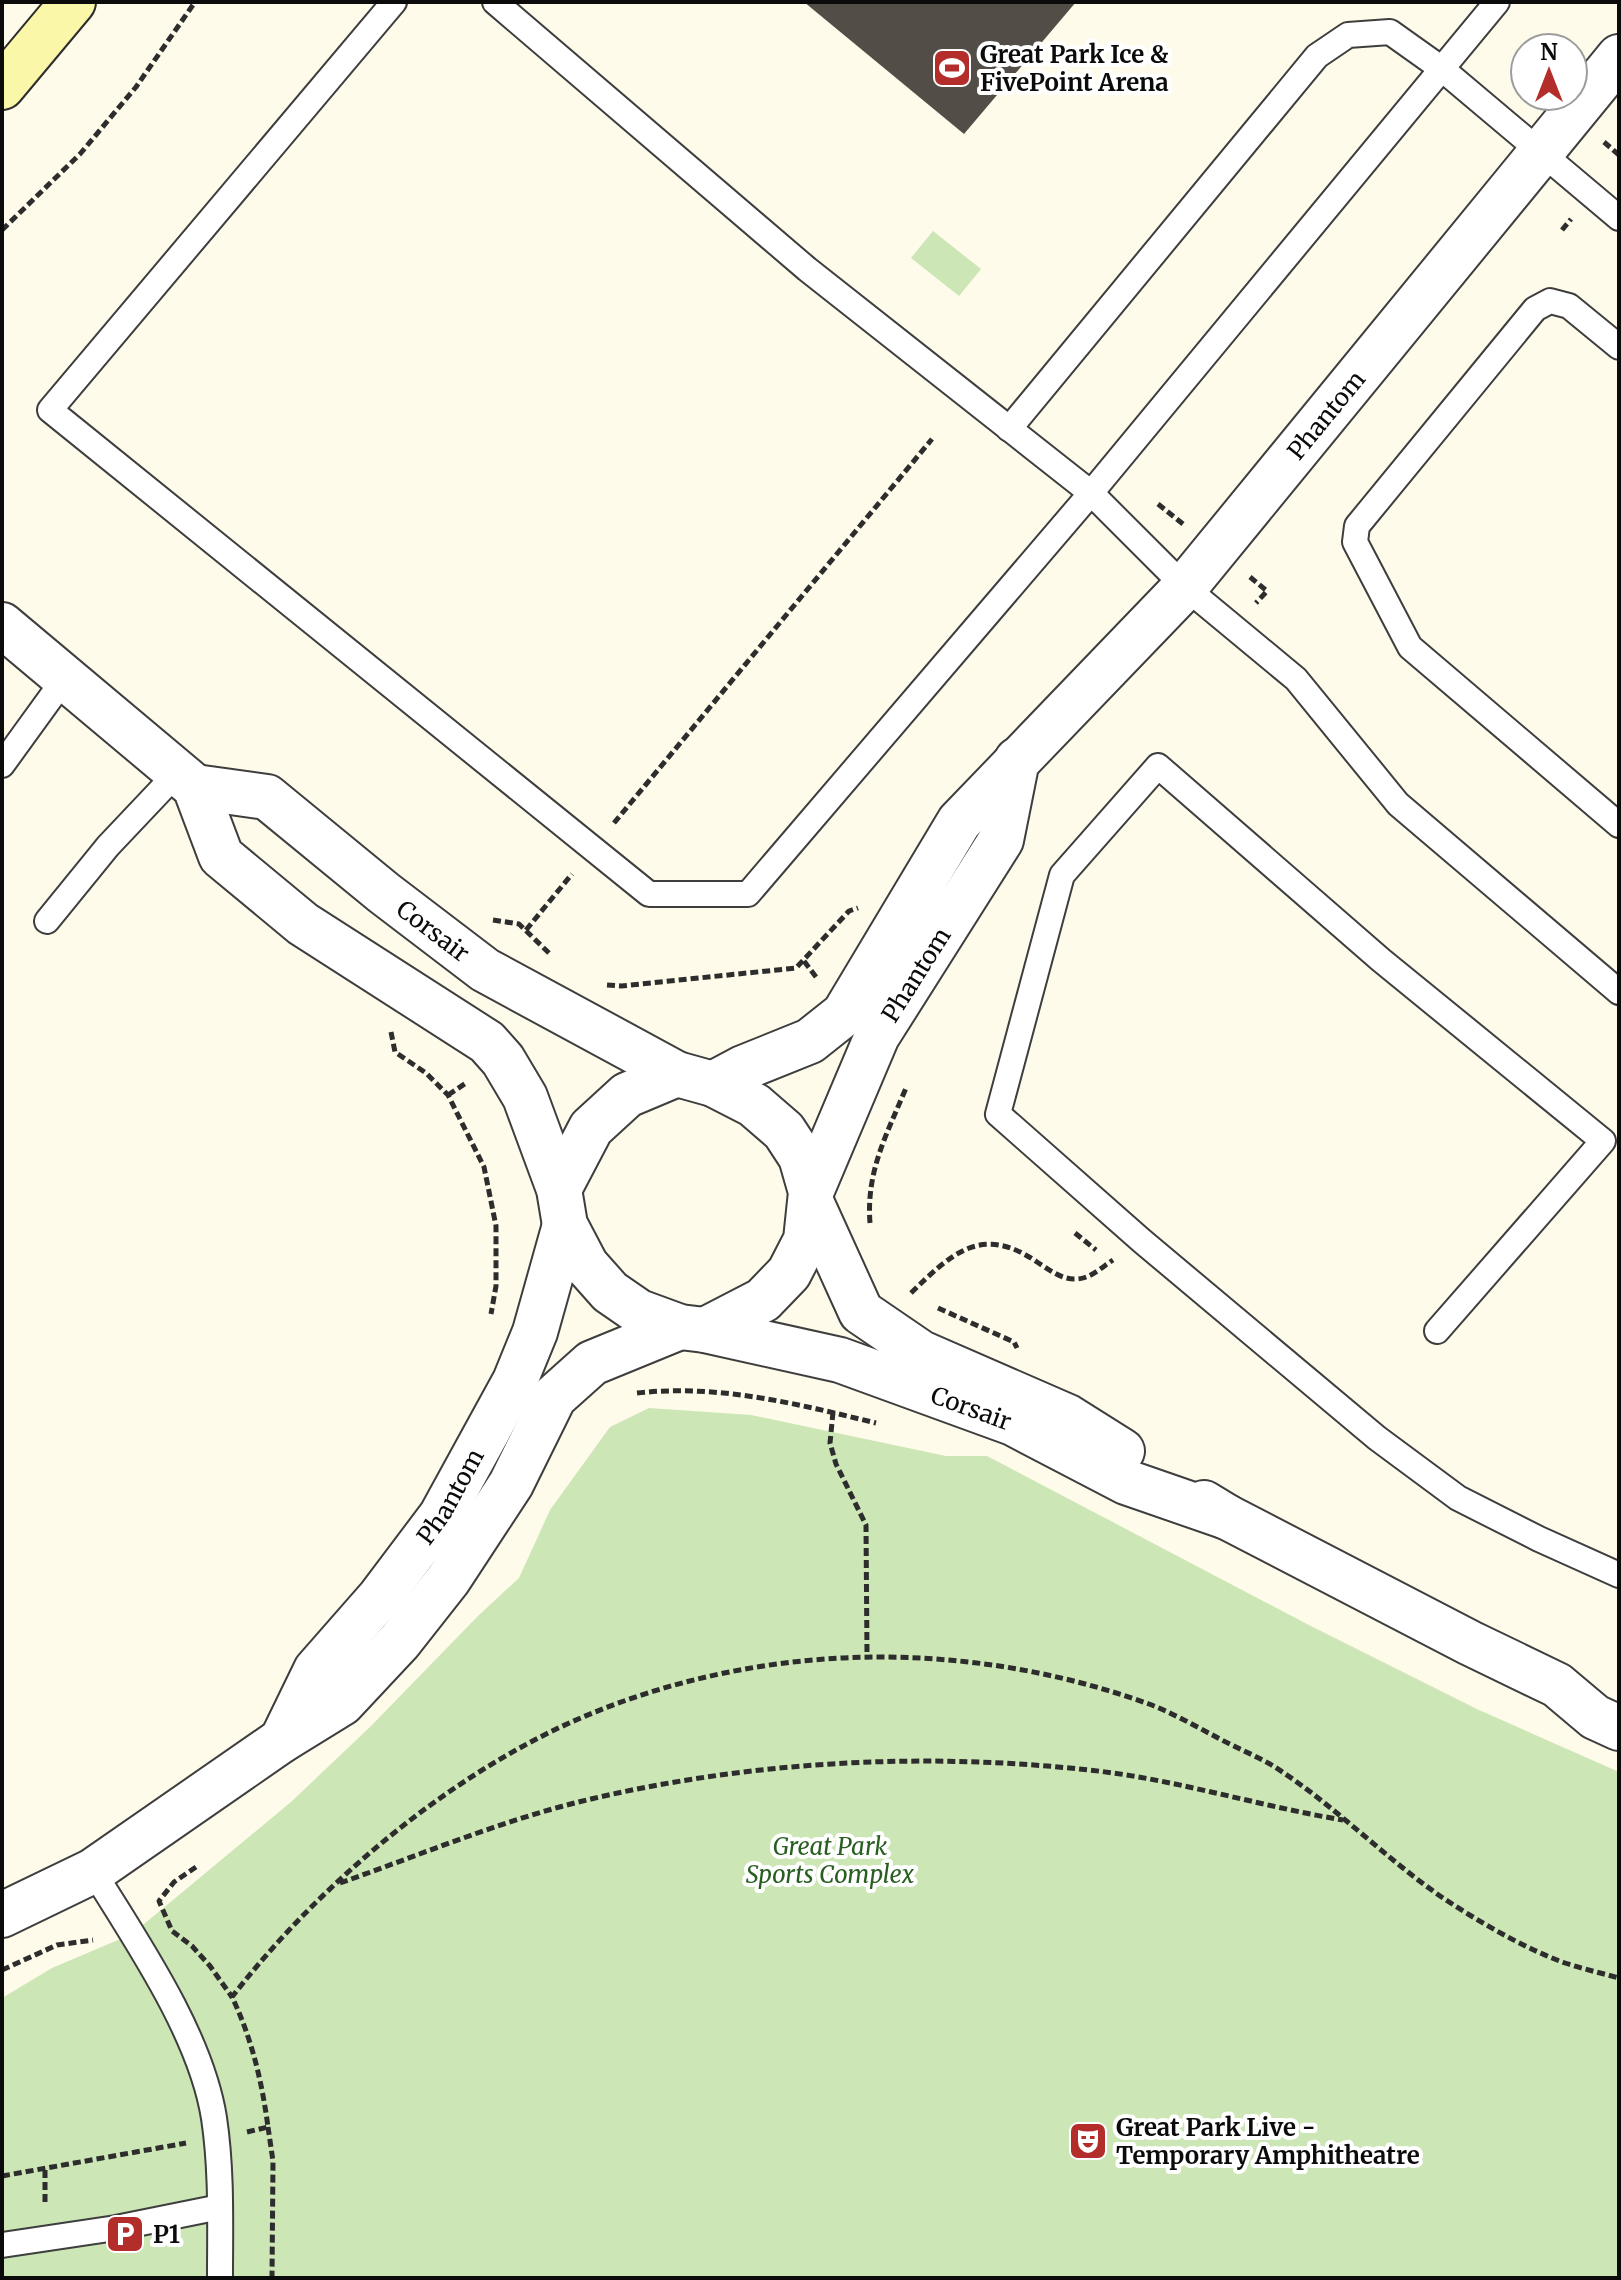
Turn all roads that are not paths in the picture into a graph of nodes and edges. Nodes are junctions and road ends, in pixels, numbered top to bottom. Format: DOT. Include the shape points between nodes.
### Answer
graph roads {
  1 [pos="73,2"];
  2 [pos="394,2"];
  3 [pos="495,2"];
  4 [pos="1497,2"];
  5 [pos="1619,57"];
  6 [pos="1442,69"];
  7 [pos="2,87"];
  8 [pos="1539,153"];
  9 [pos="1619,218"];
  10 [pos="1619,347"];
  11 [pos="1009,429"];
  12 [pos="1091,493"];
  13 [pos="1185,587"];
  14 [pos="2,625"];
  15 [pos="65,678"];
  16 [pos="1017,760"];
  17 [pos="2,765"];
  18 [pos="186,780"];
  19 [pos="1619,825"];
  20 [pos="47,921"];
  21 [pos="1619,992"];
  22 [pos="695,1079"];
  23 [pos="1611,1132"];
  24 [pos="811,1197"];
  25 [pos="562,1207"];
  26 [pos="692,1328"];
  27 [pos="1437,1331"];
  28 [pos="1227,1517"];
  29 [pos="1619,1575"];
  30 [pos="1557,1685"];
  31 [pos="1619,1694"];
  32 [pos="1619,1728"];
  33 [pos="282,1740"];
  34 [pos="93,1871"];
  35 [pos="2,1915"];
  36 [pos="220,2207"];
  37 [pos="2,2245"];
  38 [pos="220,2278"];
  1 -- 7 [label="main road"];
  2 -- 12 [label="lane" via="50,410 649,894 748,894"];
  3 -- 11 [label="lane" via="807,269"];
  4 -- 6 [label="lane"];
  5 -- 8 [label="street, Phantom"];
  6 -- 8 [label="lane"];
  6 -- 11 [label="lane" via="1390,32 1348,35 1317,56"];
  6 -- 12 [label="lane"];
  8 -- 9 [label="lane"];
  8 -- 13 [label="street, Phantom"];
  10 -- 19 [label="lane" via="1569,306 1550,301 1535,309 1357,526 1355,542 1410,647"];
  11 -- 12 [label="lane"];
  12 -- 13 [label="lane"];
  13 -- 16 [label="street, Phantom"];
  13 -- 21 [label="lane" via="1296,679 1398,804"];
  14 -- 15 [label="street"];
  15 -- 17 [label="lane"];
  15 -- 18 [label="street"];
  16 -- 22 [label="street, Phantom" via="959,822 844,1014 810,1041 743,1068"];
  16 -- 24 [label="street, Phantom" via="1001,840 877,1036"];
  18 -- 20 [label="lane" via="108,846"];
  18 -- 22 [label="street, Corsair" via="267,797 485,970"];
  18 -- 25 [label="street" via="221,856 303,924 487,1042 503,1060 525,1097"];
  22 -- 24 [label="street" via="754,1105 784,1131 801,1157"];
  22 -- 25 [label="street" via="627,1095 591,1128"];
  23 -- 27 [label="lane"];
  23 -- 29 [label="lane" via="1381,960 1158,766 1062,875 998,1114 1377,1438 1458,1498"];
  24 -- 26 [label="street" via="806,1240 789,1273 763,1300"];
  24 -- 28 [label="street, Corsair" via="861,1312 921,1353 1068,1417"];
  25 -- 26 [label="street" via="586,1265 610,1292 639,1312"];
  25 -- 33 [label="street, Phantom" via="535,1332 515,1381 448,1503 380,1597 316,1670"];
  26 -- 28 [label="street, Corsair" via="850,1364 1013,1423 1126,1482"];
  26 -- 33 [label="street, Phantom" via="592,1363 554,1397 511,1484 400,1641 342,1703"];
  28 -- 30 [label="street, Corsair"];
  30 -- 31 [label="street, Corsair"];
  30 -- 32 [label="street, Corsair" via="1595,1717"];
  33 -- 34 [label="street, Phantom"];
  34 -- 35 [label="street, Phantom"];
  34 -- 36 [label="lane" via="192,2042 214,2116"];
  36 -- 37 [label="lane"];
  36 -- 38 [label="lane"];
}
